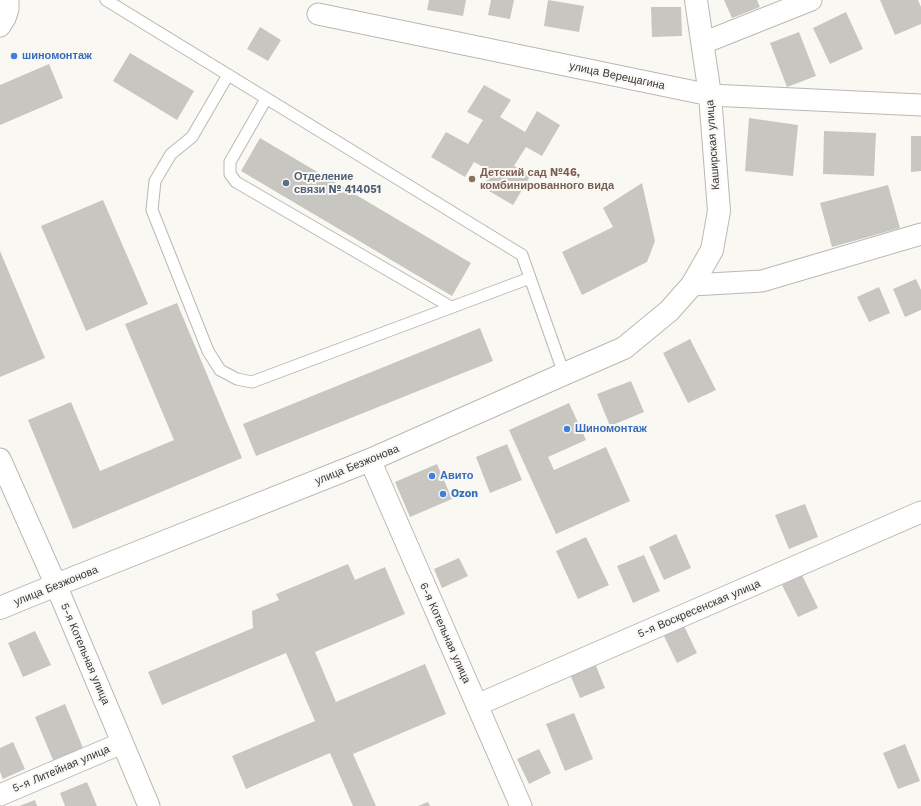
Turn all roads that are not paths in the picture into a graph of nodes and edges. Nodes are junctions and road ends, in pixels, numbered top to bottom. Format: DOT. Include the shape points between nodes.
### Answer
graph roads {
  1 [pos="8,0"];
  2 [pos="106,0"];
  3 [pos="696,0"];
  4 [pos="811,0"];
  5 [pos="318,14"];
  6 [pos="0,26"];
  7 [pos="702,43"];
  8 [pos="228,75"];
  9 [pos="710,96"];
  10 [pos="266,99"];
  11 [pos="921,105"];
  12 [pos="921,234"];
  13 [pos="530,278"];
  14 [pos="692,285"];
  15 [pos="451,307"];
  16 [pos="564,374"];
  17 [pos="0,459"];
  18 [pos="370,460"];
  19 [pos="921,512"];
  20 [pos="56,585"];
  21 [pos="0,608"];
  22 [pos="477,705"];
  23 [pos="122,743"];
  24 [pos="0,795"];
  25 [pos="149,806"];
  26 [pos="521,806"];
  1 -- 6 [label="street" via="8,9"];
  2 -- 8 [label="lane"];
  3 -- 7 [label="street, Каширская улица"];
  4 -- 7 [label="street"];
  5 -- 9 [label="street, улица Верещагина"];
  7 -- 9 [label="street, Каширская улица"];
  8 -- 10 [label="lane"];
  8 -- 15 [label="lane" via="192,137 171,154 155,181 152,210 208,350 220,370 237,379 252,382"];
  9 -- 11 [label="street, улица Верещагина"];
  9 -- 14 [label="street, Каширская улица" via="719,212 712,250"];
  10 -- 13 [label="lane" via="522,256"];
  10 -- 15 [label="lane" via="230,162 230,174 236,182"];
  12 -- 14 [label="street" via="762,281"];
  13 -- 15 [label="lane"];
  13 -- 16 [label="lane"];
  14 -- 16 [label="street, улица Безжонова" via="669,310 624,348"];
  16 -- 18 [label="street, улица Безжонова"];
  17 -- 20 [label="street, 5-я Котельная улица"];
  18 -- 20 [label="street, улица Безжонова"];
  18 -- 22 [label="street, 6-я Котельная улица"];
  19 -- 22 [label="street, 5-я Воскресенская улица"];
  20 -- 21 [label="street, улица Безжонова"];
  20 -- 23 [label="street, 5-я Котельная улица"];
  22 -- 26 [label="street, 6-я Котельная улица"];
  23 -- 24 [label="street, 5-я Литейная улица"];
  23 -- 25 [label="street, 5-я Котельная улица"];
}
